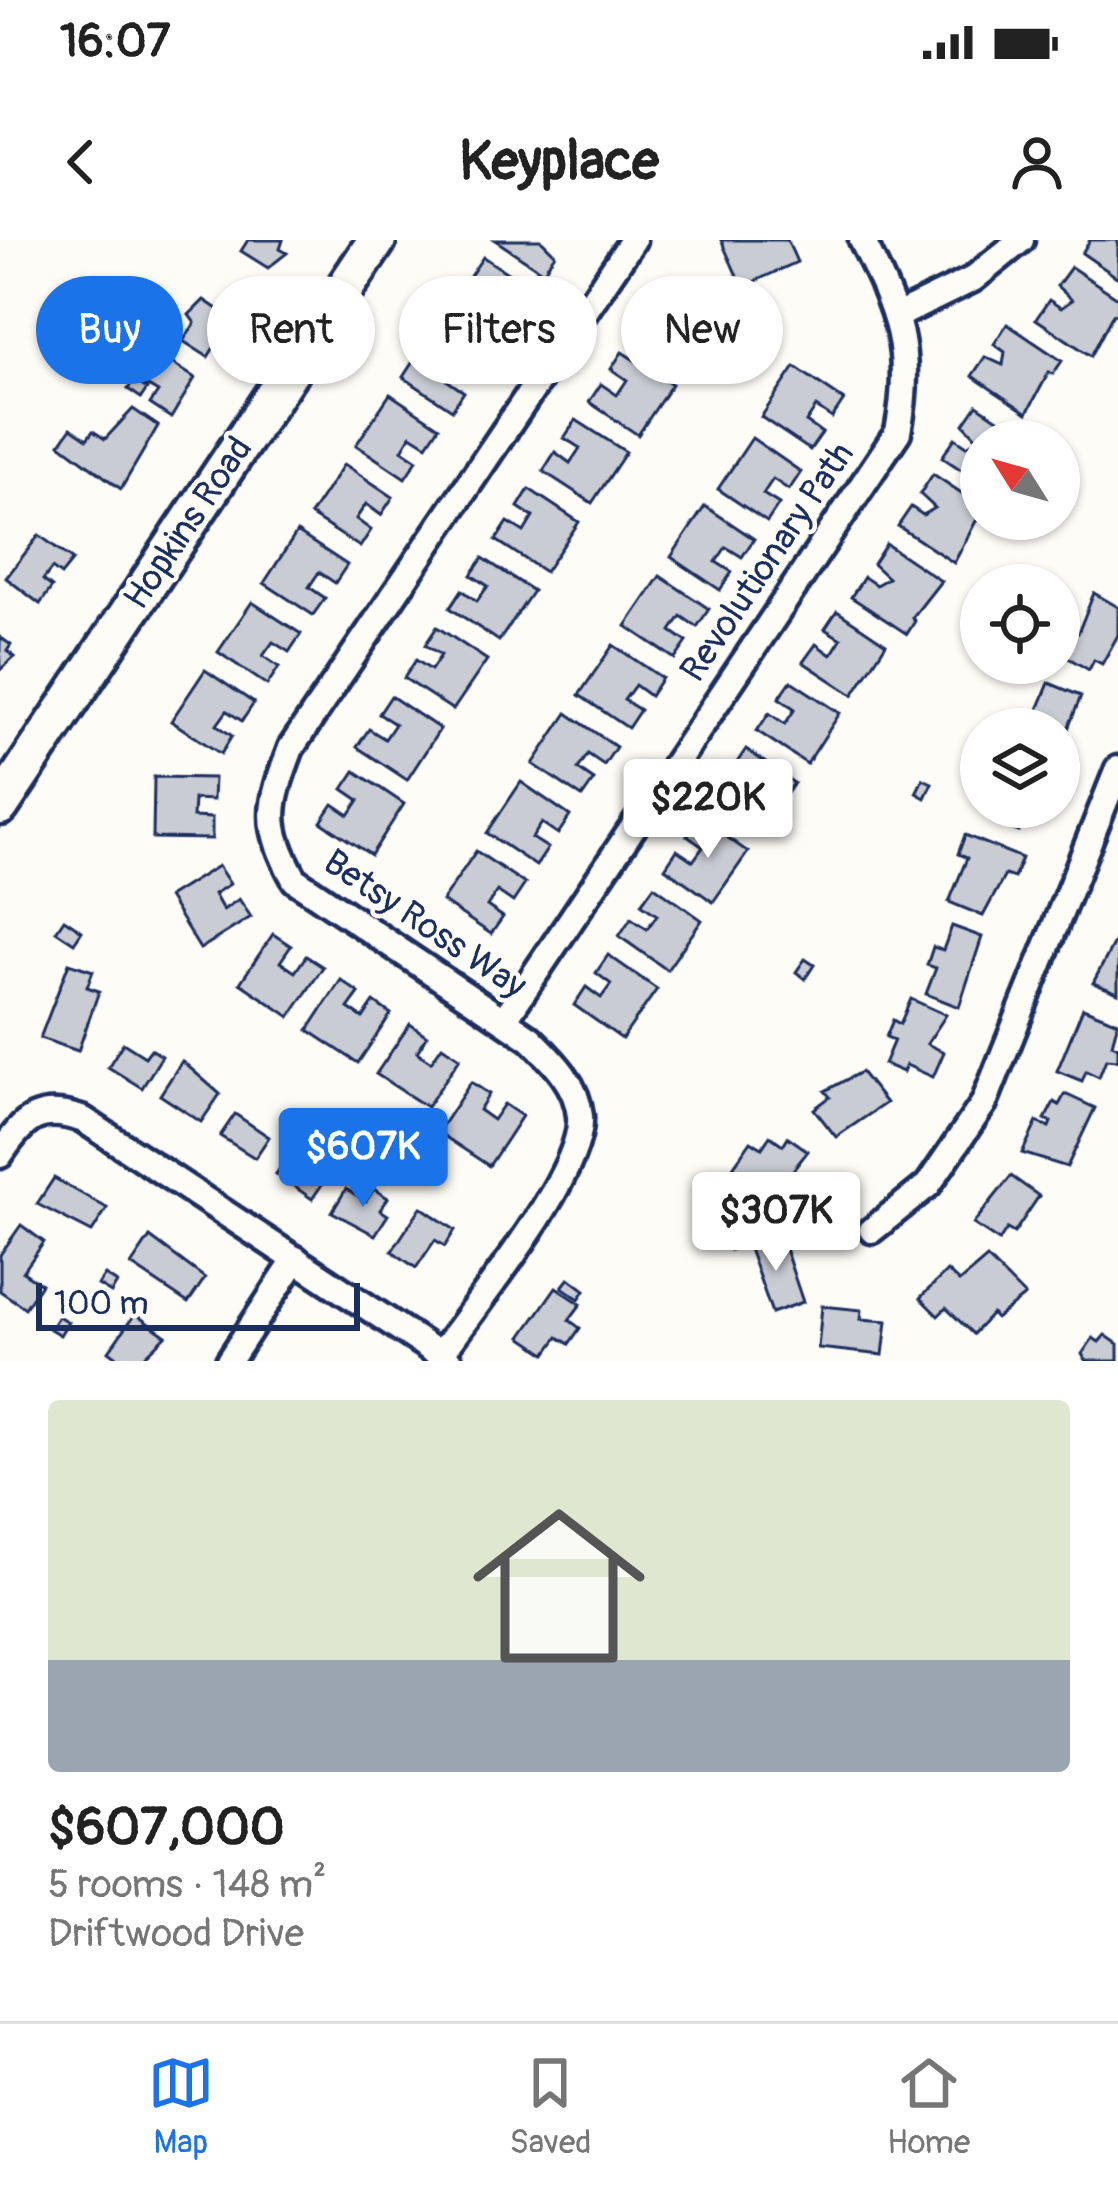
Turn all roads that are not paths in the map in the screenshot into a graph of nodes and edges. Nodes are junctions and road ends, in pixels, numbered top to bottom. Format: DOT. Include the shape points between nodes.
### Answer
graph roads {
  1 [pos="376,240"];
  2 [pos="633,240"];
  3 [pos="862,240"];
  4 [pos="1021,240"];
  5 [pos="899,315"];
  6 [pos="1118,770"];
  7 [pos="0,806"];
  8 [pos="504,1020"];
  9 [pos="0,1155"];
  10 [pos="872,1230"];
  11 [pos="296,1259"];
  12 [pos="444,1358"];
  13 [pos="229,1361"];
  1 -- 7 [label="street, Hopkins Road"];
  2 -- 8 [label="street, Betsy Ross Way" via="291,748 272,799 272,839 295,880"];
  3 -- 5 [label="street, Revolutionary Path"];
  4 -- 5 [label="street" via="973,279"];
  5 -- 8 [label="street, Revolutionary Path" via="908,380 898,432"];
  6 -- 10 [label="street" via="984,1103 928,1185"];
  8 -- 12 [label="street, Betsy Ross Way" via="560,1068 577,1099 576,1147"];
  9 -- 11 [label="street" via="37,1115 57,1110"];
  11 -- 12 [label="street"];
  11 -- 13 [label="street"];
}
